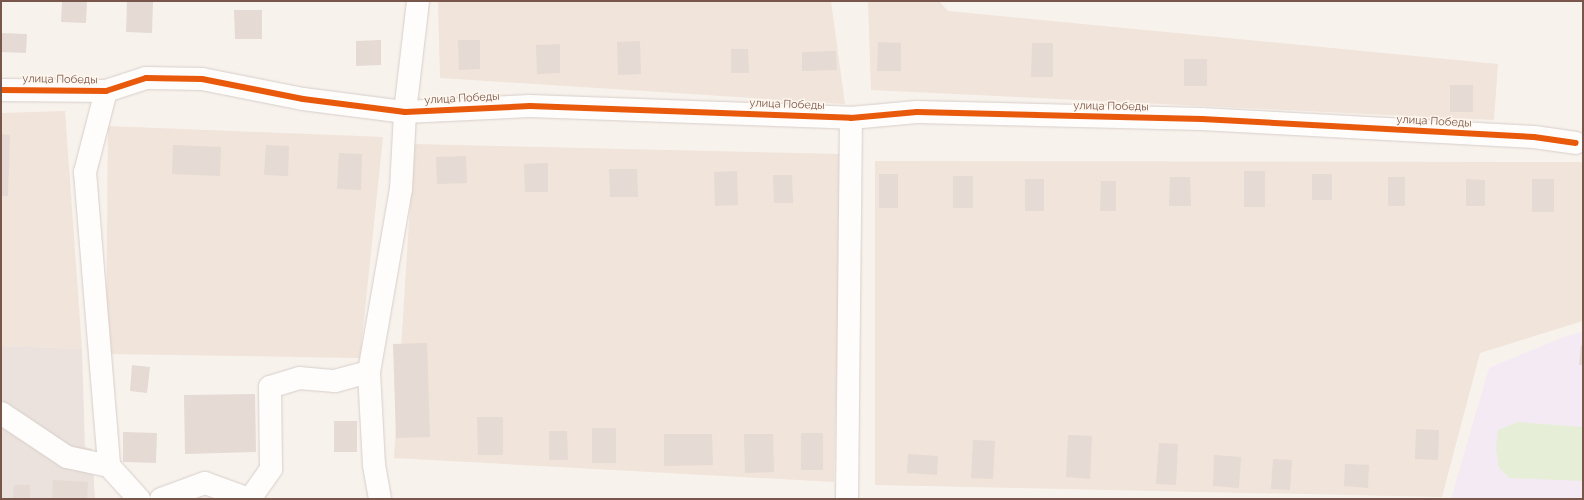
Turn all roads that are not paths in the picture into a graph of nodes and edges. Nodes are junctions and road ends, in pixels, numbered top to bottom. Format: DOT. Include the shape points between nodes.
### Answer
graph roads {
  1 [pos="418,1"];
  2 [pos="1,90"];
  3 [pos="106,91"];
  4 [pos="405,112"];
  5 [pos="851,118"];
  6 [pos="1576,143"];
  7 [pos="369,372"];
  8 [pos="1,413"];
  9 [pos="109,466"];
  10 [pos="139,499"];
  11 [pos="161,499"];
  12 [pos="250,499"];
  13 [pos="380,499"];
  14 [pos="847,499"];
  1 -- 4 [label="street"];
  2 -- 3 [label="street, улица Победы"];
  3 -- 4 [label="street, улица Победы" via="146,78 202,79 303,99"];
  3 -- 9 [label="street" via="85,172"];
  4 -- 5 [label="street, улица Победы" via="530,106"];
  4 -- 7 [label="street" via="401,189"];
  5 -- 6 [label="street, улица Победы" via="917,112 1202,119 1534,137"];
  5 -- 14 [label="street"];
  7 -- 12 [label="street" via="335,381 299,378 270,386 271,469"];
  7 -- 13 [label="street" via="374,465"];
  8 -- 9 [label="street" via="67,457"];
  9 -- 10 [label="street"];
  11 -- 12 [label="street" via="205,483"];
}
